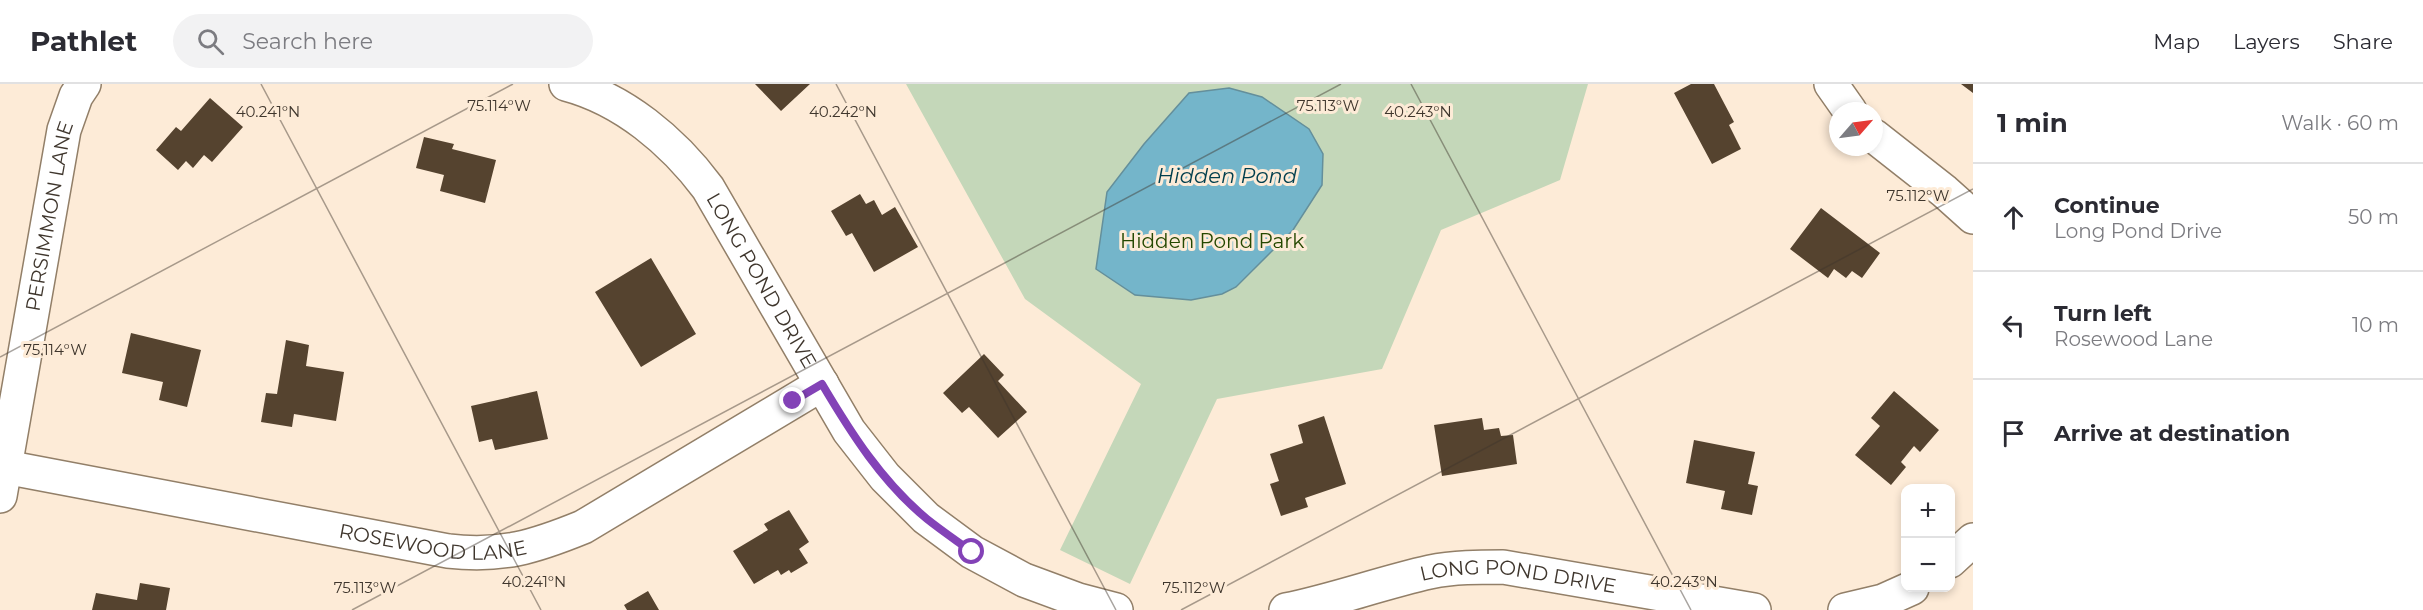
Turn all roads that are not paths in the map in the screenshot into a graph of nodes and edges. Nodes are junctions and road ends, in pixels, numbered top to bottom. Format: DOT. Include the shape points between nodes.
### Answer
graph roads {
  1 [pos="84,84"];
  2 [pos="566,84"];
  3 [pos="1831,84"];
  4 [pos="1844,102"];
  5 [pos="1883,143"];
  6 [pos="1973,218"];
  7 [pos="822,384"];
  8 [pos="2,482"];
  9 [pos="1973,540"];
  10 [pos="1955,556"];
  11 [pos="1903,592"];
  12 [pos="1674,603"];
  13 [pos="1106,609"];
  14 [pos="1286,610"];
  15 [pos="1754,610"];
  16 [pos="1845,610"];
  1 -- 8 [label="street, PERSIMMON LANE" via="64,129"];
  2 -- 7 [label="street, LONG POND DRIVE" via="607,100 640,120 696,172"];
  3 -- 4 [label="street"];
  5 -- 6 [label="street"];
  7 -- 8 [label="street, ROSEWOOD LANE" via="583,527 542,544 497,553 448,552"];
  7 -- 13 [label="street, LONG POND DRIVE" via="849,431 885,477 926,518 972,552 1024,580"];
  9 -- 10 [label="street"];
  11 -- 16 [label="street"];
  12 -- 14 [label="street, LONG POND DRIVE" via="1503,567 1467,567 1431,572"];
  12 -- 15 [label="street, LONG POND DRIVE"];
}
